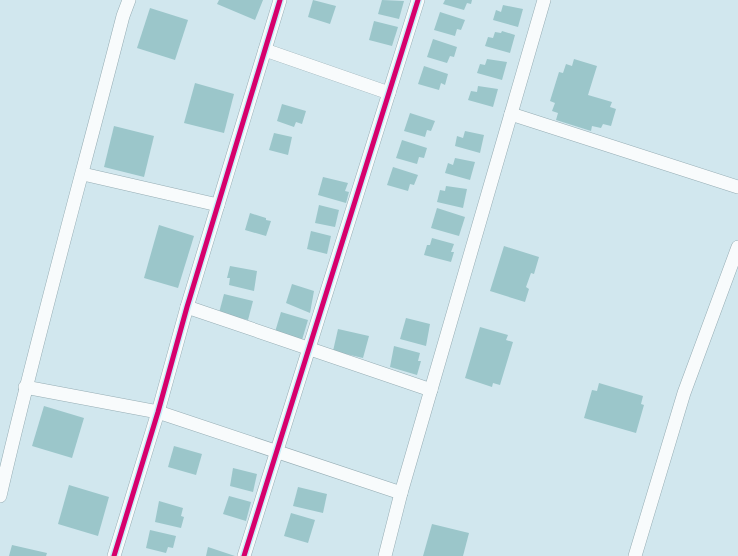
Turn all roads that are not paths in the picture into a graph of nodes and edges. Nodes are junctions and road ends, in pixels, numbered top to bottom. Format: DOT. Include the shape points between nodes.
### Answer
graph roads {
  1 [pos="129,0"];
  2 [pos="280,0"];
  3 [pos="418,0"];
  4 [pos="544,0"];
  5 [pos="265,50"];
  6 [pos="389,93"];
  7 [pos="511,114"];
  8 [pos="83,174"];
  9 [pos="738,187"];
  10 [pos="218,205"];
  11 [pos="738,247"];
  12 [pos="187,307"];
  13 [pos="308,349"];
  14 [pos="25,387"];
  15 [pos="431,390"];
  16 [pos="158,412"];
  17 [pos="276,452"];
  18 [pos="401,493"];
  19 [pos="0,496"];
  20 [pos="114,556"];
  21 [pos="244,556"];
  22 [pos="385,556"];
  23 [pos="635,556"];
  1 -- 8 [label="street"];
  2 -- 5 [label="street"];
  3 -- 6 [label="street"];
  4 -- 7 [label="street"];
  5 -- 6 [label="street"];
  5 -- 10 [label="street"];
  6 -- 13 [label="street"];
  7 -- 9 [label="street"];
  7 -- 15 [label="street"];
  8 -- 10 [label="street"];
  8 -- 14 [label="street"];
  10 -- 12 [label="street"];
  11 -- 23 [label="street" via="684,393"];
  12 -- 13 [label="street"];
  12 -- 16 [label="street"];
  13 -- 15 [label="street"];
  13 -- 17 [label="street"];
  14 -- 16 [label="street"];
  14 -- 19 [label="street"];
  15 -- 18 [label="street"];
  16 -- 17 [label="street"];
  16 -- 20 [label="street"];
  17 -- 18 [label="street"];
  17 -- 21 [label="street"];
  18 -- 22 [label="street"];
}
